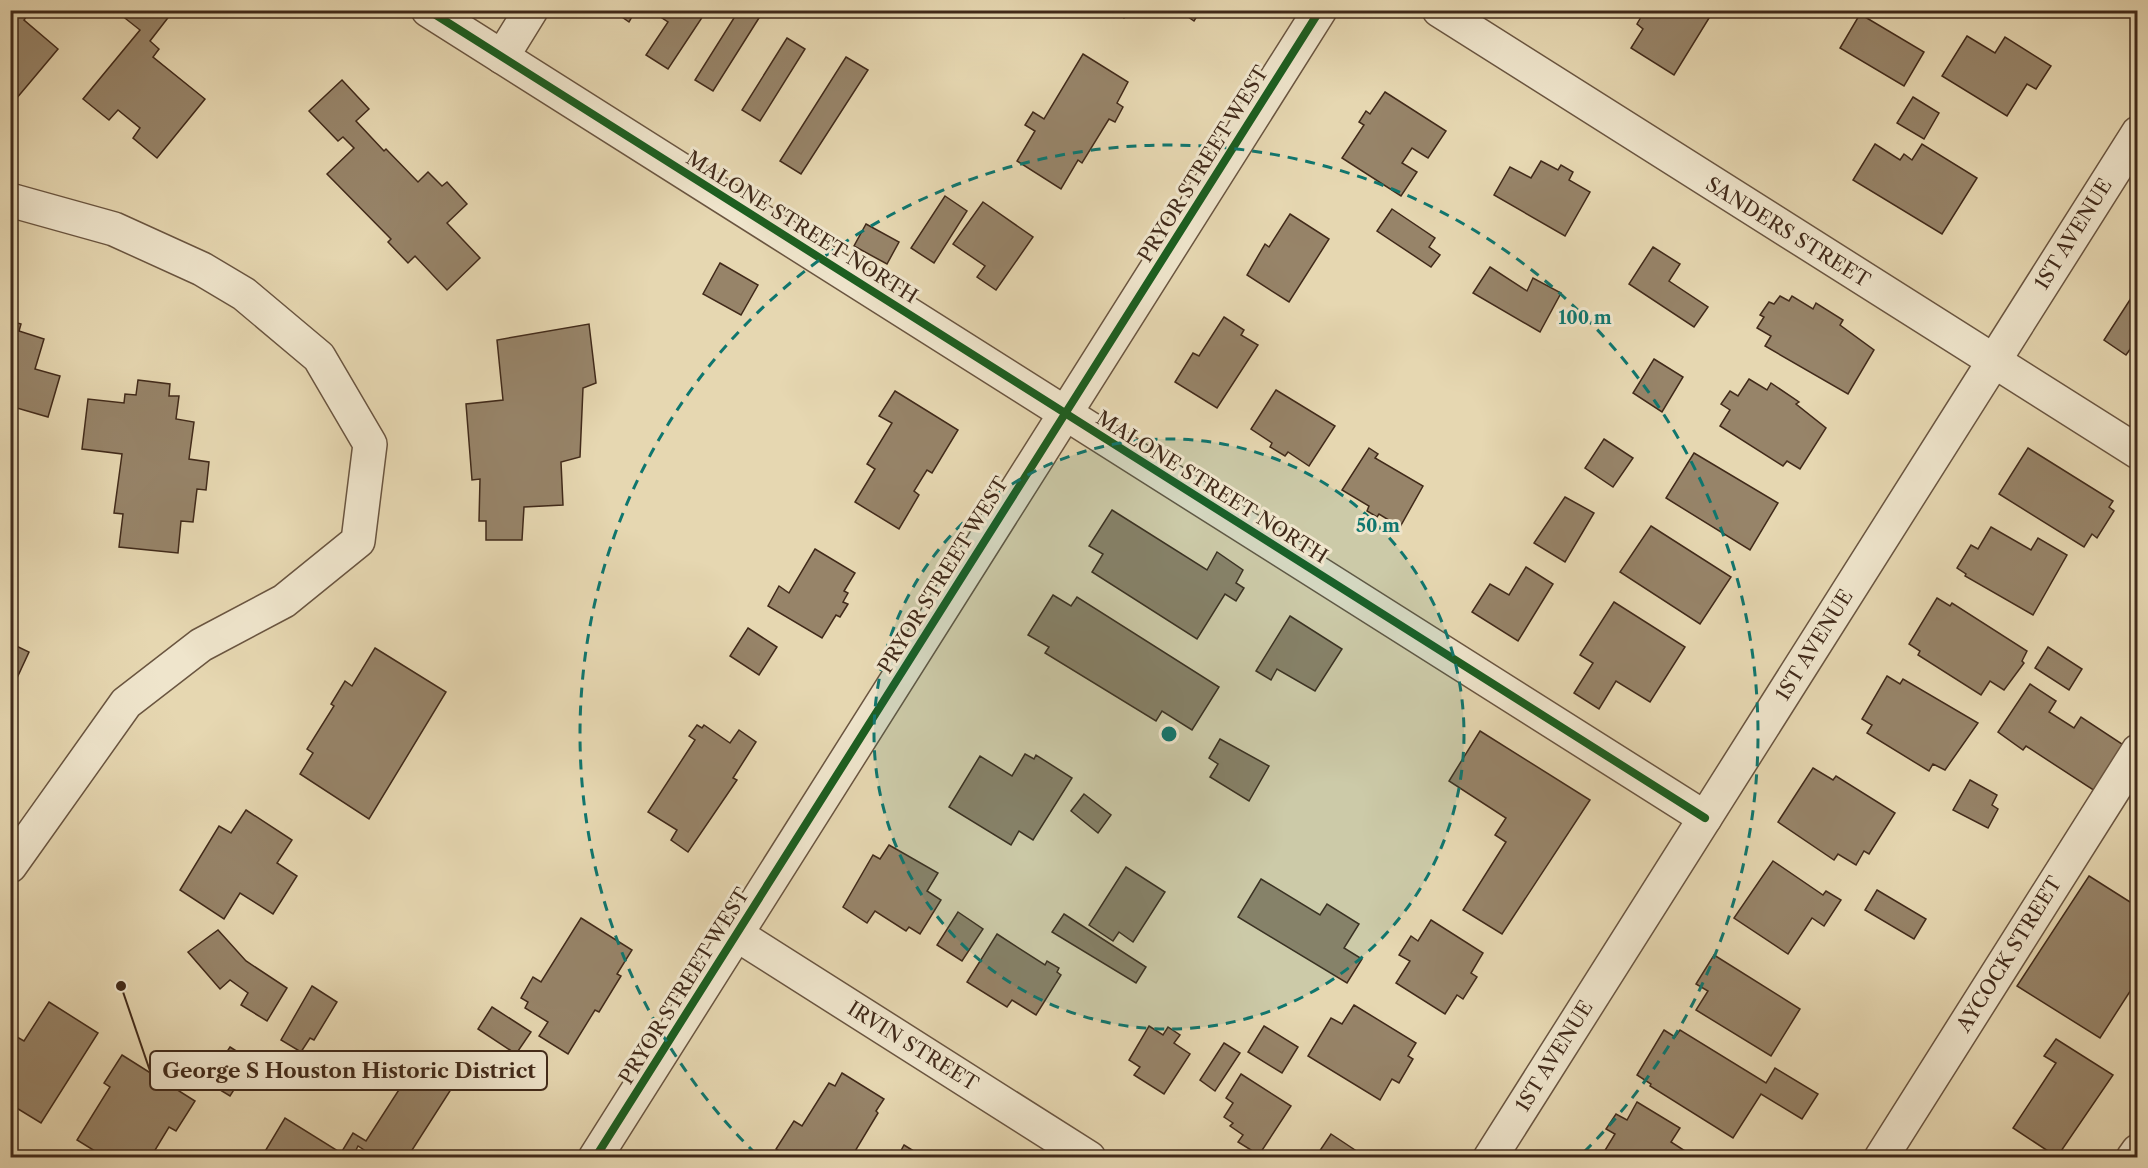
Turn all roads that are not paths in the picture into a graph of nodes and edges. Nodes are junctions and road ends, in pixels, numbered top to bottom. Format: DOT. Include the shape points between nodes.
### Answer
graph roads {
  1 [pos="428,10"];
  2 [pos="531,10"];
  3 [pos="1320,10"];
  4 [pos="1439,10"];
  5 [pos="502,57"];
  6 [pos="2138,133"];
  7 [pos="10,200"];
  8 [pos="1993,361"];
  9 [pos="1065,413"];
  10 [pos="2138,452"];
  11 [pos="2138,751"];
  12 [pos="1705,818"];
  13 [pos="10,866"];
  14 [pos="736,934"];
  15 [pos="2138,1151"];
  16 [pos="595,1158"];
  17 [pos="1089,1158"];
  18 [pos="1490,1158"];
  19 [pos="1881,1158"];
  20 [pos="2133,1158"];
  1 -- 5 [label="street, MALONE STREET NORTH"];
  2 -- 5 [label="street"];
  3 -- 9 [label="street, PRYOR STREET WEST"];
  4 -- 8 [label="street, SANDERS STREET"];
  5 -- 9 [label="street, MALONE STREET NORTH"];
  6 -- 8 [label="street, 1ST AVENUE"];
  7 -- 13 [label="street" via="114,229 202,268 244,294 319,357 370,444 358,541 284,601 201,645 126,703"];
  8 -- 10 [label="street, SANDERS STREET"];
  8 -- 12 [label="street, 1ST AVENUE"];
  9 -- 12 [label="street, MALONE STREET NORTH"];
  9 -- 14 [label="street, PRYOR STREET WEST"];
  11 -- 19 [label="street, AYCOCK STREET"];
  12 -- 18 [label="street, 1ST AVENUE"];
  14 -- 16 [label="street, PRYOR STREET WEST"];
  14 -- 17 [label="street, IRVIN STREET"];
  15 -- 20 [label="street"];
}
